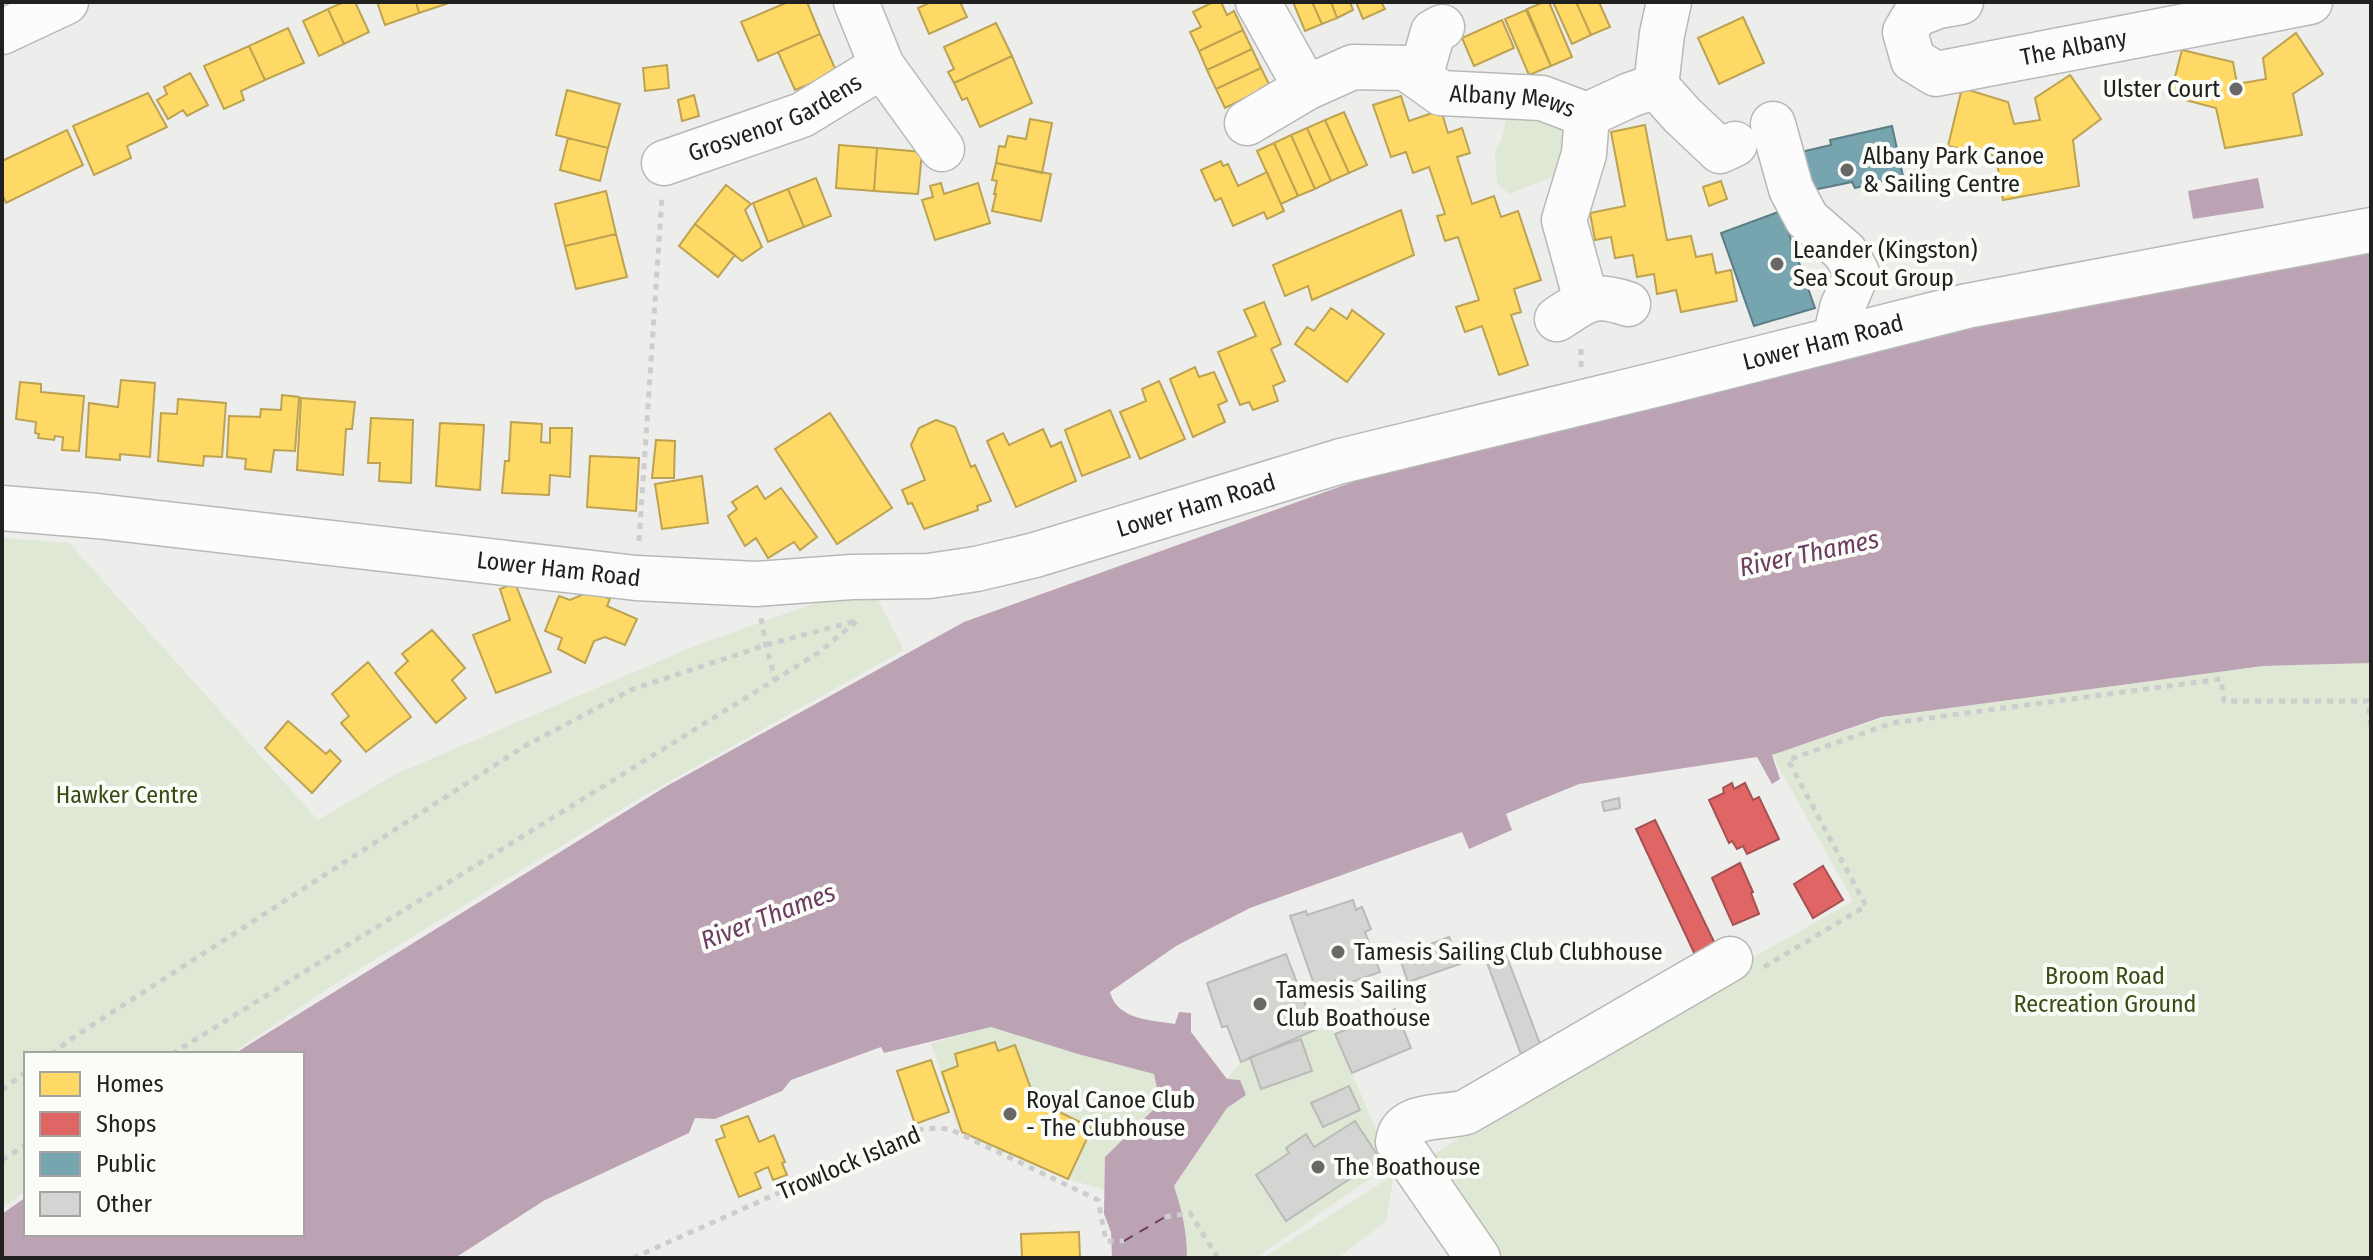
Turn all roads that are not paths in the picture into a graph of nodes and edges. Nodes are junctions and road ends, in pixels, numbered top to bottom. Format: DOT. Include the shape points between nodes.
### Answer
graph roads {
  1 [pos="66,2"];
  2 [pos="856,2"];
  3 [pos="1258,2"];
  4 [pos="1669,2"];
  5 [pos="2310,2"];
  6 [pos="1945,3"];
  7 [pos="1442,27"];
  8 [pos="2,32"];
  9 [pos="882,66"];
  10 [pos="1420,77"];
  11 [pos="1656,86"];
  12 [pos="1306,88"];
  13 [pos="1587,115"];
  14 [pos="1247,123"];
  15 [pos="1773,124"];
  16 [pos="942,149"];
  17 [pos="1728,153"];
  18 [pos="664,163"];
  19 [pos="2371,230"];
  20 [pos="1590,308"];
  21 [pos="1835,339"];
  22 [pos="2,508"];
  23 [pos="1744,965"];
  24 [pos="1478,1258"];
  1 -- 8 [label="street"];
  2 -- 9 [label="street, Grosvenor Gardens"];
  3 -- 12 [label="street"];
  4 -- 11 [label="street"];
  5 -- 6 [label="street, The Albany" via="1936,74 1913,60 1905,32 1915,15"];
  7 -- 10 [label="street" via="1433,32"];
  9 -- 16 [label="street, Grosvenor Gardens"];
  9 -- 18 [label="street, Grosvenor Gardens" via="802,115"];
  10 -- 12 [label="street, Albany Mews" via="1406,68 1353,67"];
  10 -- 13 [label="street, Albany Mews" via="1441,93 1542,98"];
  11 -- 13 [label="street, Albany Mews"];
  11 -- 17 [label="street"];
  12 -- 14 [label="street, Albany Mews"];
  13 -- 20 [label="street, Albany Mews" via="1584,154 1564,220"];
  15 -- 21 [label="street" via="1791,189 1807,219 1845,252 1857,273"];
  19 -- 21 [label="street, Lower Ham Road" via="1980,303"];
  21 -- 22 [label="street, Lower Ham Road" via="1341,461 1021,559 929,576 756,584 636,578"];
  23 -- 24 [label="street" via="1466,1112 1419,1119 1399,1133 1398,1142"];
}
